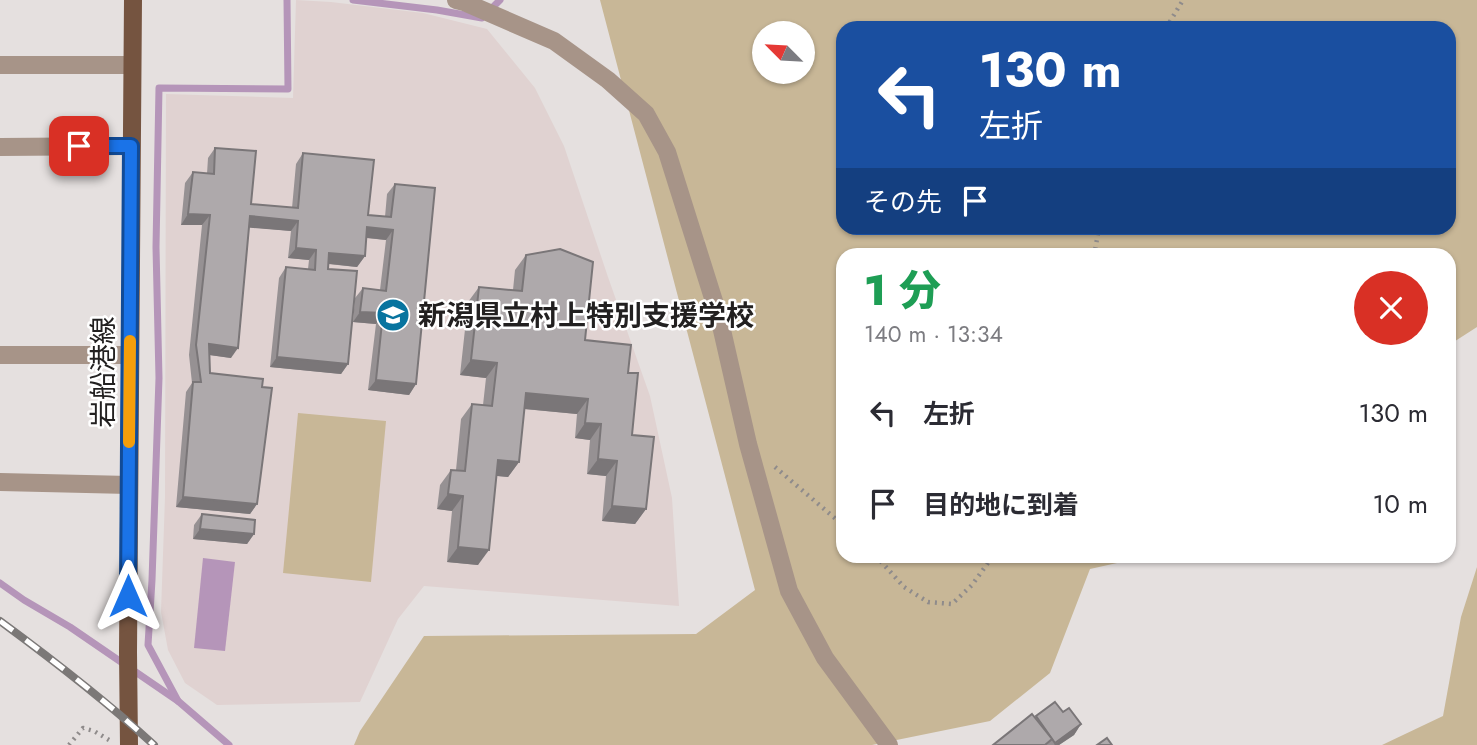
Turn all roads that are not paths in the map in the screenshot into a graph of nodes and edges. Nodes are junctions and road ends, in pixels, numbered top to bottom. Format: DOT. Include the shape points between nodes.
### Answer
graph roads {
  1 [pos="133,0"];
  2 [pos="456,0"];
  3 [pos="0,65"];
  4 [pos="132,65"];
  5 [pos="131,146"];
  6 [pos="0,147"];
  7 [pos="0,355"];
  8 [pos="130,355"];
  9 [pos="0,482"];
  10 [pos="129,485"];
  11 [pos="129,745"];
  12 [pos="889,745"];
  1 -- 4 [label="main road, 岩船港線"];
  2 -- 12 [label="street" via="554,41 646,114 667,152 715,304 789,591 825,658"];
  3 -- 4 [label="street"];
  4 -- 5 [label="main road, 岩船港線"];
  5 -- 6 [label="street"];
  5 -- 8 [label="main road, 岩船港線"];
  7 -- 8 [label="street"];
  8 -- 10 [label="main road, 岩船港線"];
  9 -- 10 [label="street"];
  10 -- 11 [label="main road, 岩船港線"];
}
